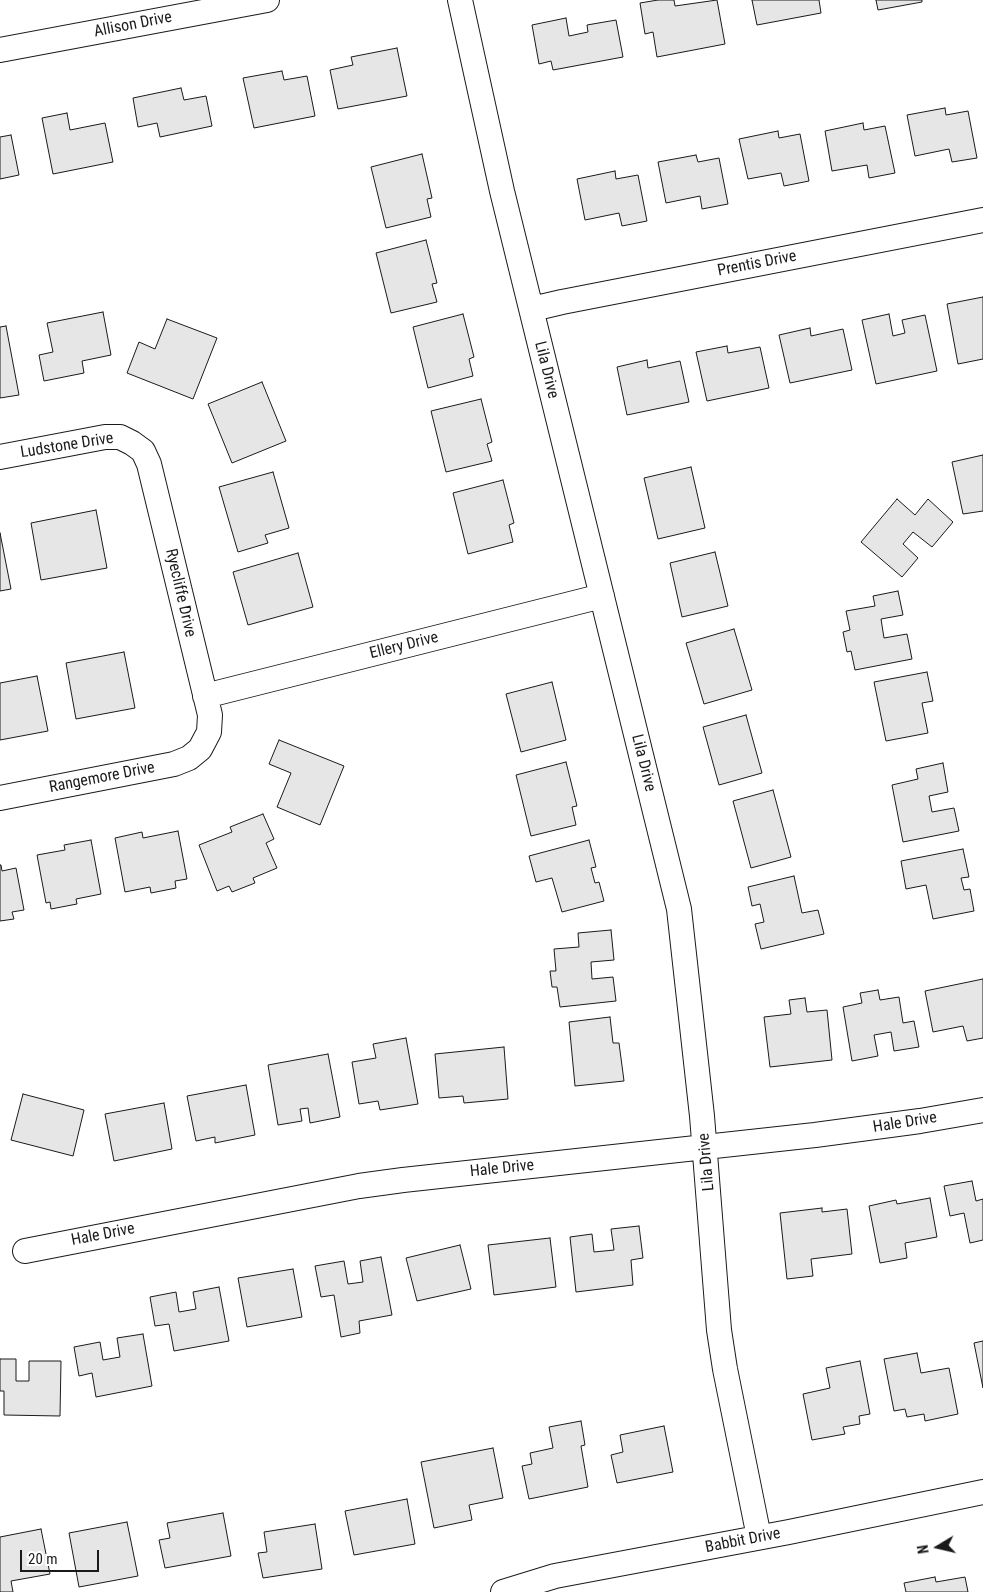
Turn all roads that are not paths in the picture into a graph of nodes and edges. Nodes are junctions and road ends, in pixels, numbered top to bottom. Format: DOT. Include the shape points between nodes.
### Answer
graph roads {
  1 [pos="267,0"];
  2 [pos="460,0"];
  3 [pos="0,50"];
  4 [pos="983,220"];
  5 [pos="532,309"];
  6 [pos="132,443"];
  7 [pos="0,458"];
  8 [pos="602,596"];
  9 [pos="205,696"];
  10 [pos="200,749"];
  11 [pos="0,798"];
  12 [pos="983,1110"];
  13 [pos="705,1147"];
  14 [pos="25,1251"];
  15 [pos="983,1492"];
  16 [pos="759,1537"];
  17 [pos="503,1592"];
  1 -- 3 [label="street, Allison Drive"];
  2 -- 5 [label="street, Lila Drive"];
  4 -- 5 [label="street, Prentis Drive"];
  5 -- 8 [label="street, Lila Drive"];
  6 -- 7 [label="street, Ludstone Drive" via="120,437 105,437"];
  6 -- 9 [label="street, Ryecliffe Drive" via="143,451 150,464"];
  8 -- 9 [label="street, Ellery Drive"];
  8 -- 13 [label="street, Lila Drive" via="679,909"];
  9 -- 10 [label="street, Ryecliffe Drive" via="210,715 209,732"];
  10 -- 11 [label="street, Rangemore Drive" via="174,764"];
  12 -- 13 [label="street, Hale Drive" via="876,1127"];
  13 -- 14 [label="street, Hale Drive" via="376,1184"];
  13 -- 16 [label="street, Lila Drive" via="719,1330"];
  15 -- 16 [label="street, Babbit Drive"];
  16 -- 17 [label="street, Babbit Drive" via="555,1576"];
}
